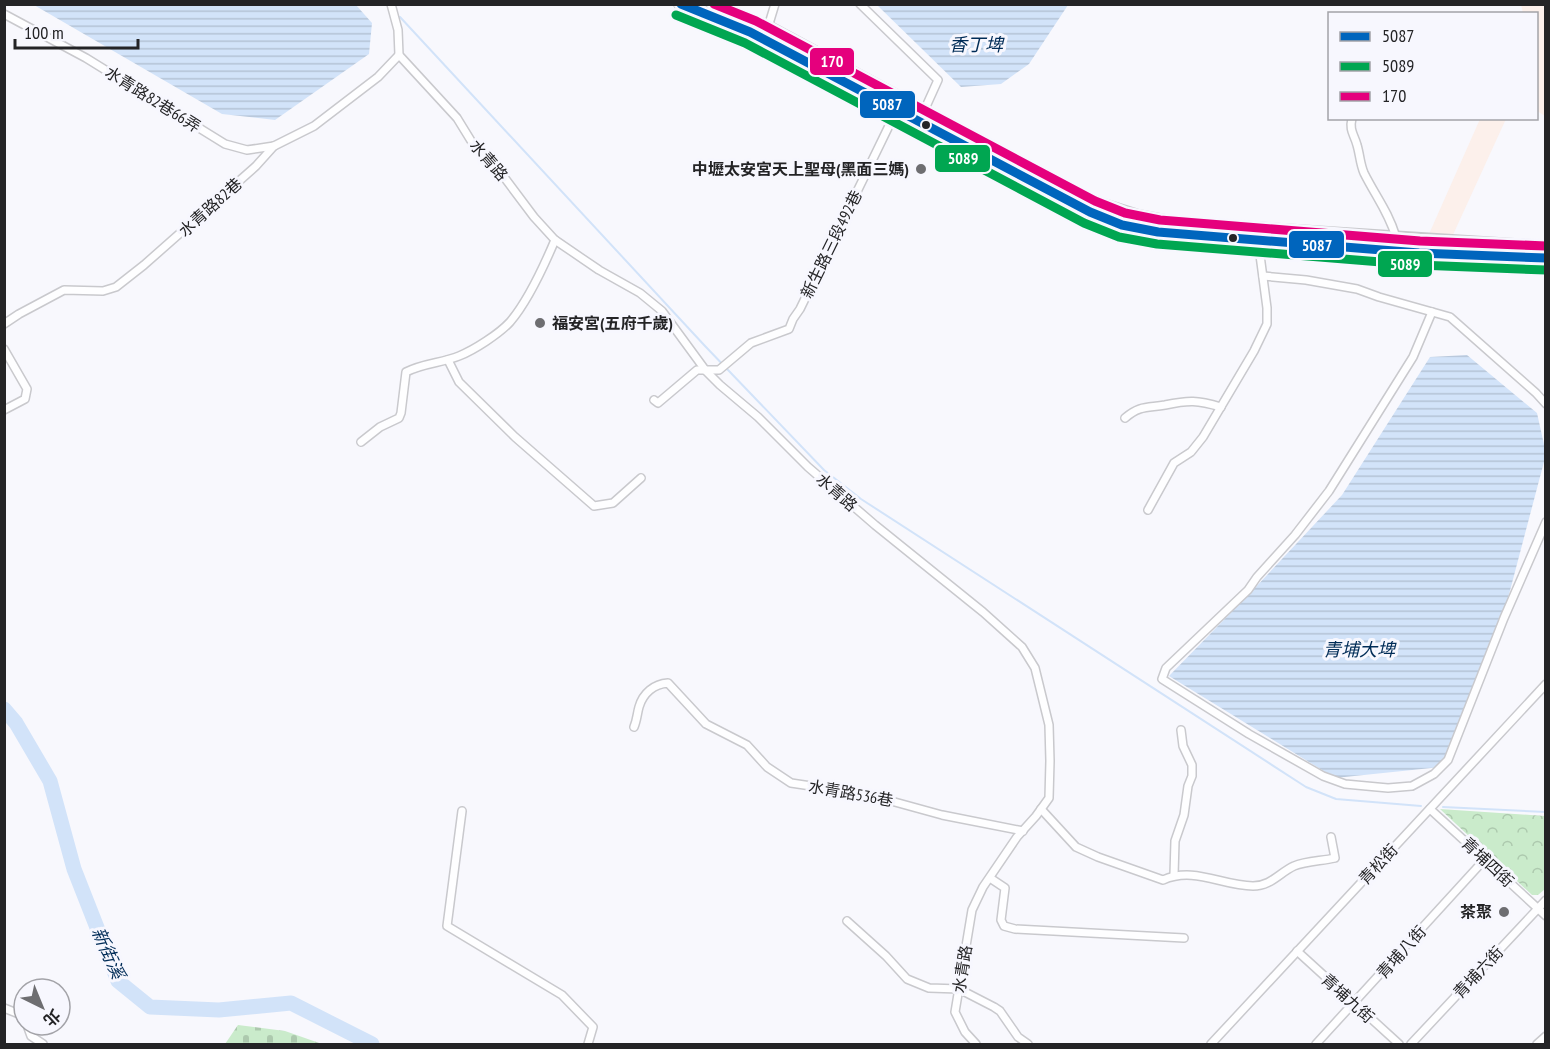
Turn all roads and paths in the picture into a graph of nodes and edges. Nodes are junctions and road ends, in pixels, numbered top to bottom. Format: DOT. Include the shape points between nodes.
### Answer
graph roads {
  1 [pos="391,4"];
  2 [pos="680,4"];
  3 [pos="712,4"];
  4 [pos="775,4"];
  5 [pos="860,4"];
  6 [pos="4,14"];
  7 [pos="768,27"];
  8 [pos="399,55"];
  9 [pos="902,99"];
  10 [pos="896,111"];
  11 [pos="924,111"];
  12 [pos="1352,120"];
  13 [pos="274,146"];
  14 [pos="1396,237"];
  15 [pos="555,240"];
  16 [pos="1258,240"];
  17 [pos="1545,247"];
  18 [pos="1545,258"];
  19 [pos="1263,276"];
  20 [pos="1432,312"];
  21 [pos="4,324"];
  22 [pos="4,349"];
  23 [pos="448,360"];
  24 [pos="706,371"];
  25 [pos="654,400"];
  26 [pos="1545,404"];
  27 [pos="1221,407"];
  28 [pos="5,410"];
  29 [pos="1125,418"];
  30 [pos="362,442"];
  31 [pos="641,478"];
  32 [pos="1148,510"];
  33 [pos="1545,522"];
  34 [pos="1545,684"];
  35 [pos="634,727"];
  36 [pos="1180,730"];
  37 [pos="1041,809"];
  38 [pos="1430,809"];
  39 [pos="462,811"];
  40 [pos="1023,831"];
  41 [pos="1331,837"];
  42 [pos="1485,859"];
  43 [pos="1174,875"];
  44 [pos="990,878"];
  45 [pos="1545,900"];
  46 [pos="1538,908"];
  47 [pos="1545,916"];
  48 [pos="847,921"];
  49 [pos="1184,938"];
  50 [pos="1297,951"];
  51 [pos="959,989"];
  52 [pos="1354,1005"];
  53 [pos="1545,1036"];
  54 [pos="588,1044"];
  55 [pos="976,1044"];
  56 [pos="1028,1044"];
  57 [pos="1211,1044"];
  58 [pos="1316,1044"];
  59 [pos="1399,1044"];
  60 [pos="1411,1044"];
  61 [pos="1537,1044"];
  1 -- 8 [label="street"];
  2 -- 10 [label="main road" via="750,32"];
  3 -- 7 [label="main road"];
  4 -- 7 [label="street"];
  5 -- 11 [label="street" via="938,80"];
  6 -- 13 [label="street, 水青路82巷66弄" via="86,58 225,144 247,150"];
  7 -- 9 [label="main road"];
  8 -- 13 [label="street, 水青路82巷" via="378,77 314,126"];
  8 -- 15 [label="street, 水青路" via="457,118 472,144"];
  9 -- 10 [label="street, 新生路三段492巷"];
  9 -- 11 [label="main road"];
  10 -- 16 [label="main road" via="1122,225 1158,232"];
  10 -- 24 [label="street, 新生路三段492巷" via="789,329 751,343 719,370"];
  11 -- 14 [label="main road" via="1094,202 1138,216 1175,223"];
  12 -- 14 [label="street" via="1350,131 1364,173 1383,204"];
  13 -- 21 [label="street, 水青路82巷" via="116,287 103,291 64,290"];
  14 -- 17 [label="main road"];
  15 -- 23 [label="street" via="509,323 470,351"];
  15 -- 24 [label="street, 水青路" via="662,311"];
  16 -- 18 [label="main road"];
  16 -- 19 [label="street"];
  19 -- 20 [label="street" via="1357,289"];
  19 -- 27 [label="street" via="1267,324"];
  20 -- 26 [label="street" via="1460,326"];
  20 -- 33 [label="street" via="1413,357 1329,491 1248,590 1166,668 1162,679 1323,776 1362,786 1412,786 1434,774 1448,760"];
  22 -- 28 [label="street" via="27,389 25,399"];
  23 -- 30 [label="street" via="418,365 406,372 399,418"];
  23 -- 31 [label="street" via="459,382 594,506 613,503"];
  24 -- 25 [label="street" via="698,370 658,403"];
  24 -- 37 [label="street, 水青路" via="817,475 1022,647 1035,668 1049,726 1048,798"];
  27 -- 29 [label="street" via="1180,401 1144,406"];
  27 -- 32 [label="street" via="1203,438 1174,463"];
  34 -- 38 [label="street, 青松街"];
  35 -- 40 [label="street, 水青路536巷" via="644,696 658,684 668,683 706,724 747,745 767,767 791,783 831,793 862,793 942,815"];
  36 -- 43 [label="street" via="1192,776 1175,842"];
  37 -- 40 [label="street, 水青路"];
  37 -- 43 [label="street" via="1076,847 1163,879"];
  38 -- 42 [label="street, 青埔四街"];
  38 -- 50 [label="street, 青松街"];
  39 -- 54 [label="street" via="447,926 562,995 593,1027"];
  40 -- 44 [label="street, 水青路"];
  41 -- 43 [label="street" via="1335,858 1294,866 1269,884 1233,885 1197,874"];
  42 -- 46 [label="street, 青埔四街"];
  42 -- 52 [label="street, 青埔八街"];
  44 -- 49 [label="street" via="1005,888 1001,920 1004,926"];
  44 -- 51 [label="street, 水青路" via="972,910"];
  45 -- 46 [label="street, 青埔六街"];
  46 -- 47 [label="street, 青埔四街"];
  46 -- 60 [label="street, 青埔六街"];
  48 -- 51 [label="street" via="908,979 929,988"];
  50 -- 52 [label="street, 青埔九街"];
  50 -- 57 [label="street, 青松街"];
  51 -- 55 [label="street, 水青路" via="955,1012"];
  51 -- 56 [label="street" via="1000,1011 1018,1037"];
  52 -- 58 [label="street, 青埔八街"];
  52 -- 59 [label="street, 青埔九街"];
  53 -- 61 [label="street"];
}
